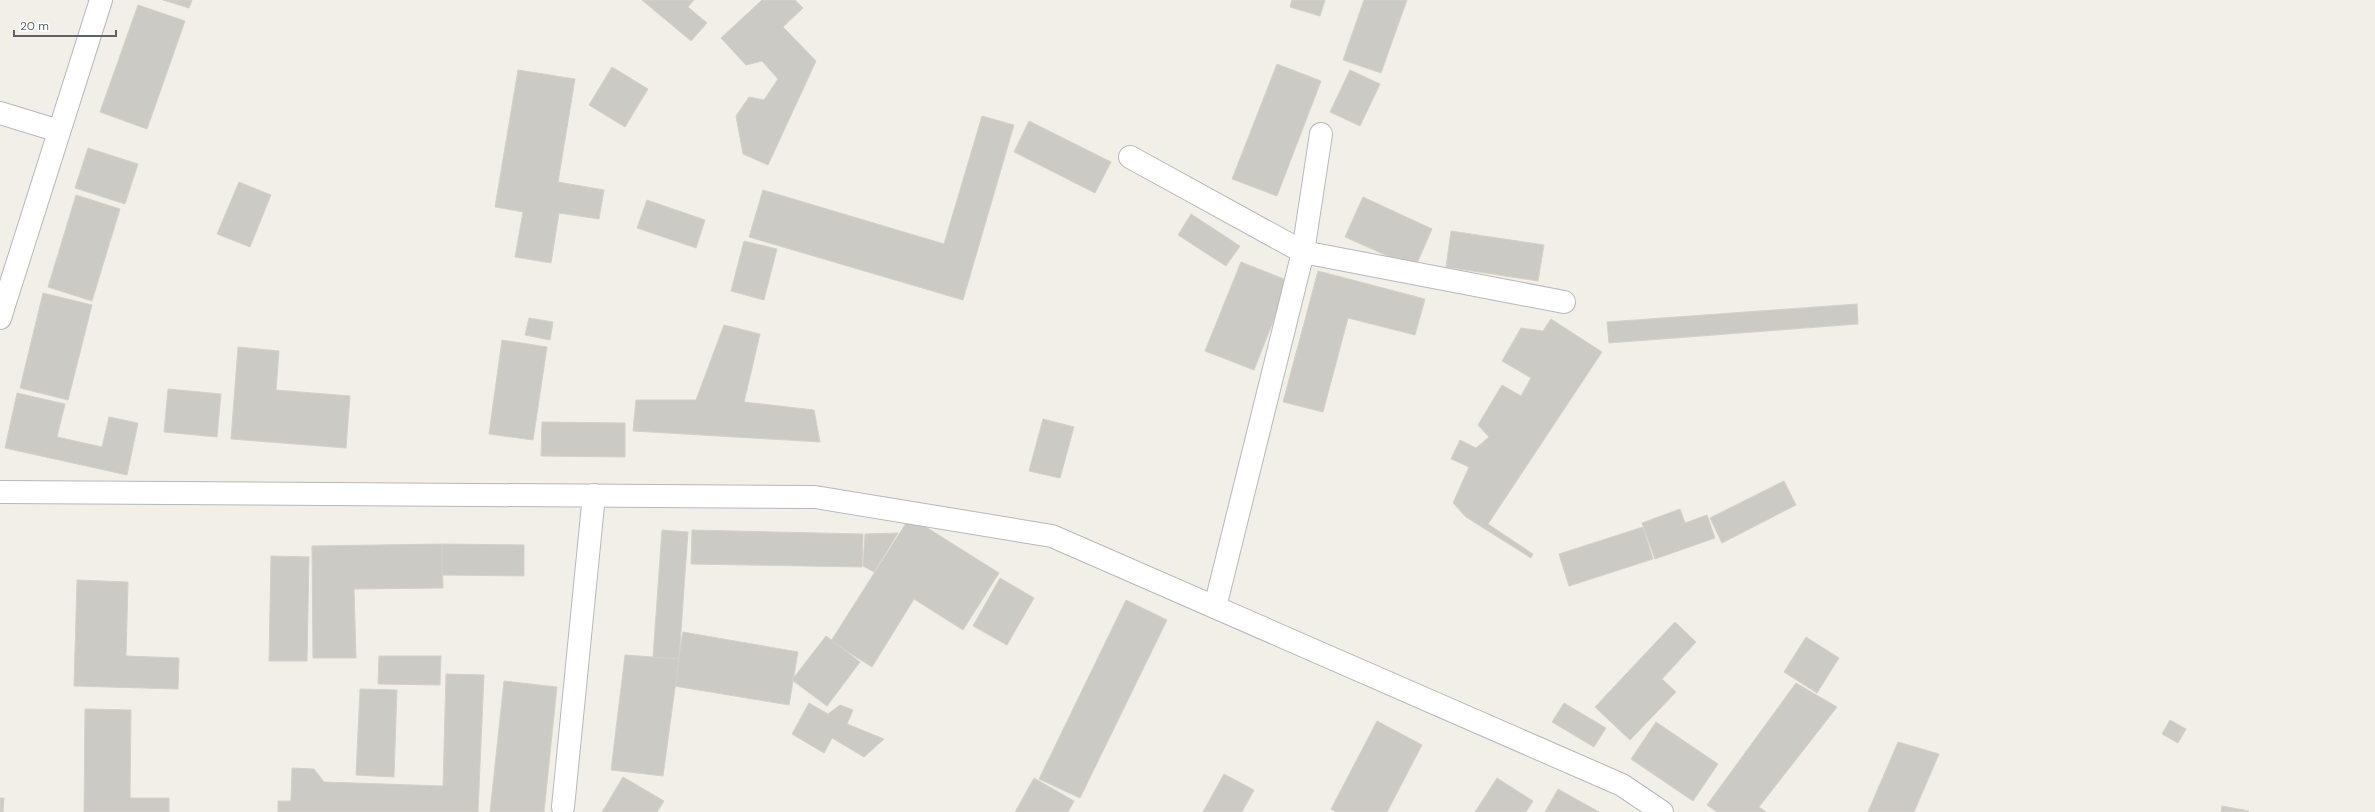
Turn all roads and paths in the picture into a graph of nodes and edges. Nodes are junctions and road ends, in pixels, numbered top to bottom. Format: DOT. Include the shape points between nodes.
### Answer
graph roads {
  1 [pos="101,0"];
  2 [pos="0,113"];
  3 [pos="59,131"];
  4 [pos="1321,134"];
  5 [pos="1130,157"];
  6 [pos="1304,252"];
  7 [pos="1564,302"];
  8 [pos="0,318"];
  9 [pos="0,492"];
  10 [pos="594,496"];
  11 [pos="1215,607"];
  12 [pos="563,807"];
  13 [pos="1662,812"];
  1 -- 3 [label="street"];
  2 -- 3 [label="street"];
  3 -- 8 [label="street"];
  4 -- 6 [label="street"];
  5 -- 6 [label="street"];
  6 -- 7 [label="street"];
  6 -- 11 [label="street"];
  9 -- 10 [label="street"];
  10 -- 11 [label="street" via="815,497 1052,536"];
  10 -- 12 [label="street"];
  11 -- 13 [label="street" via="1622,785"];
}
